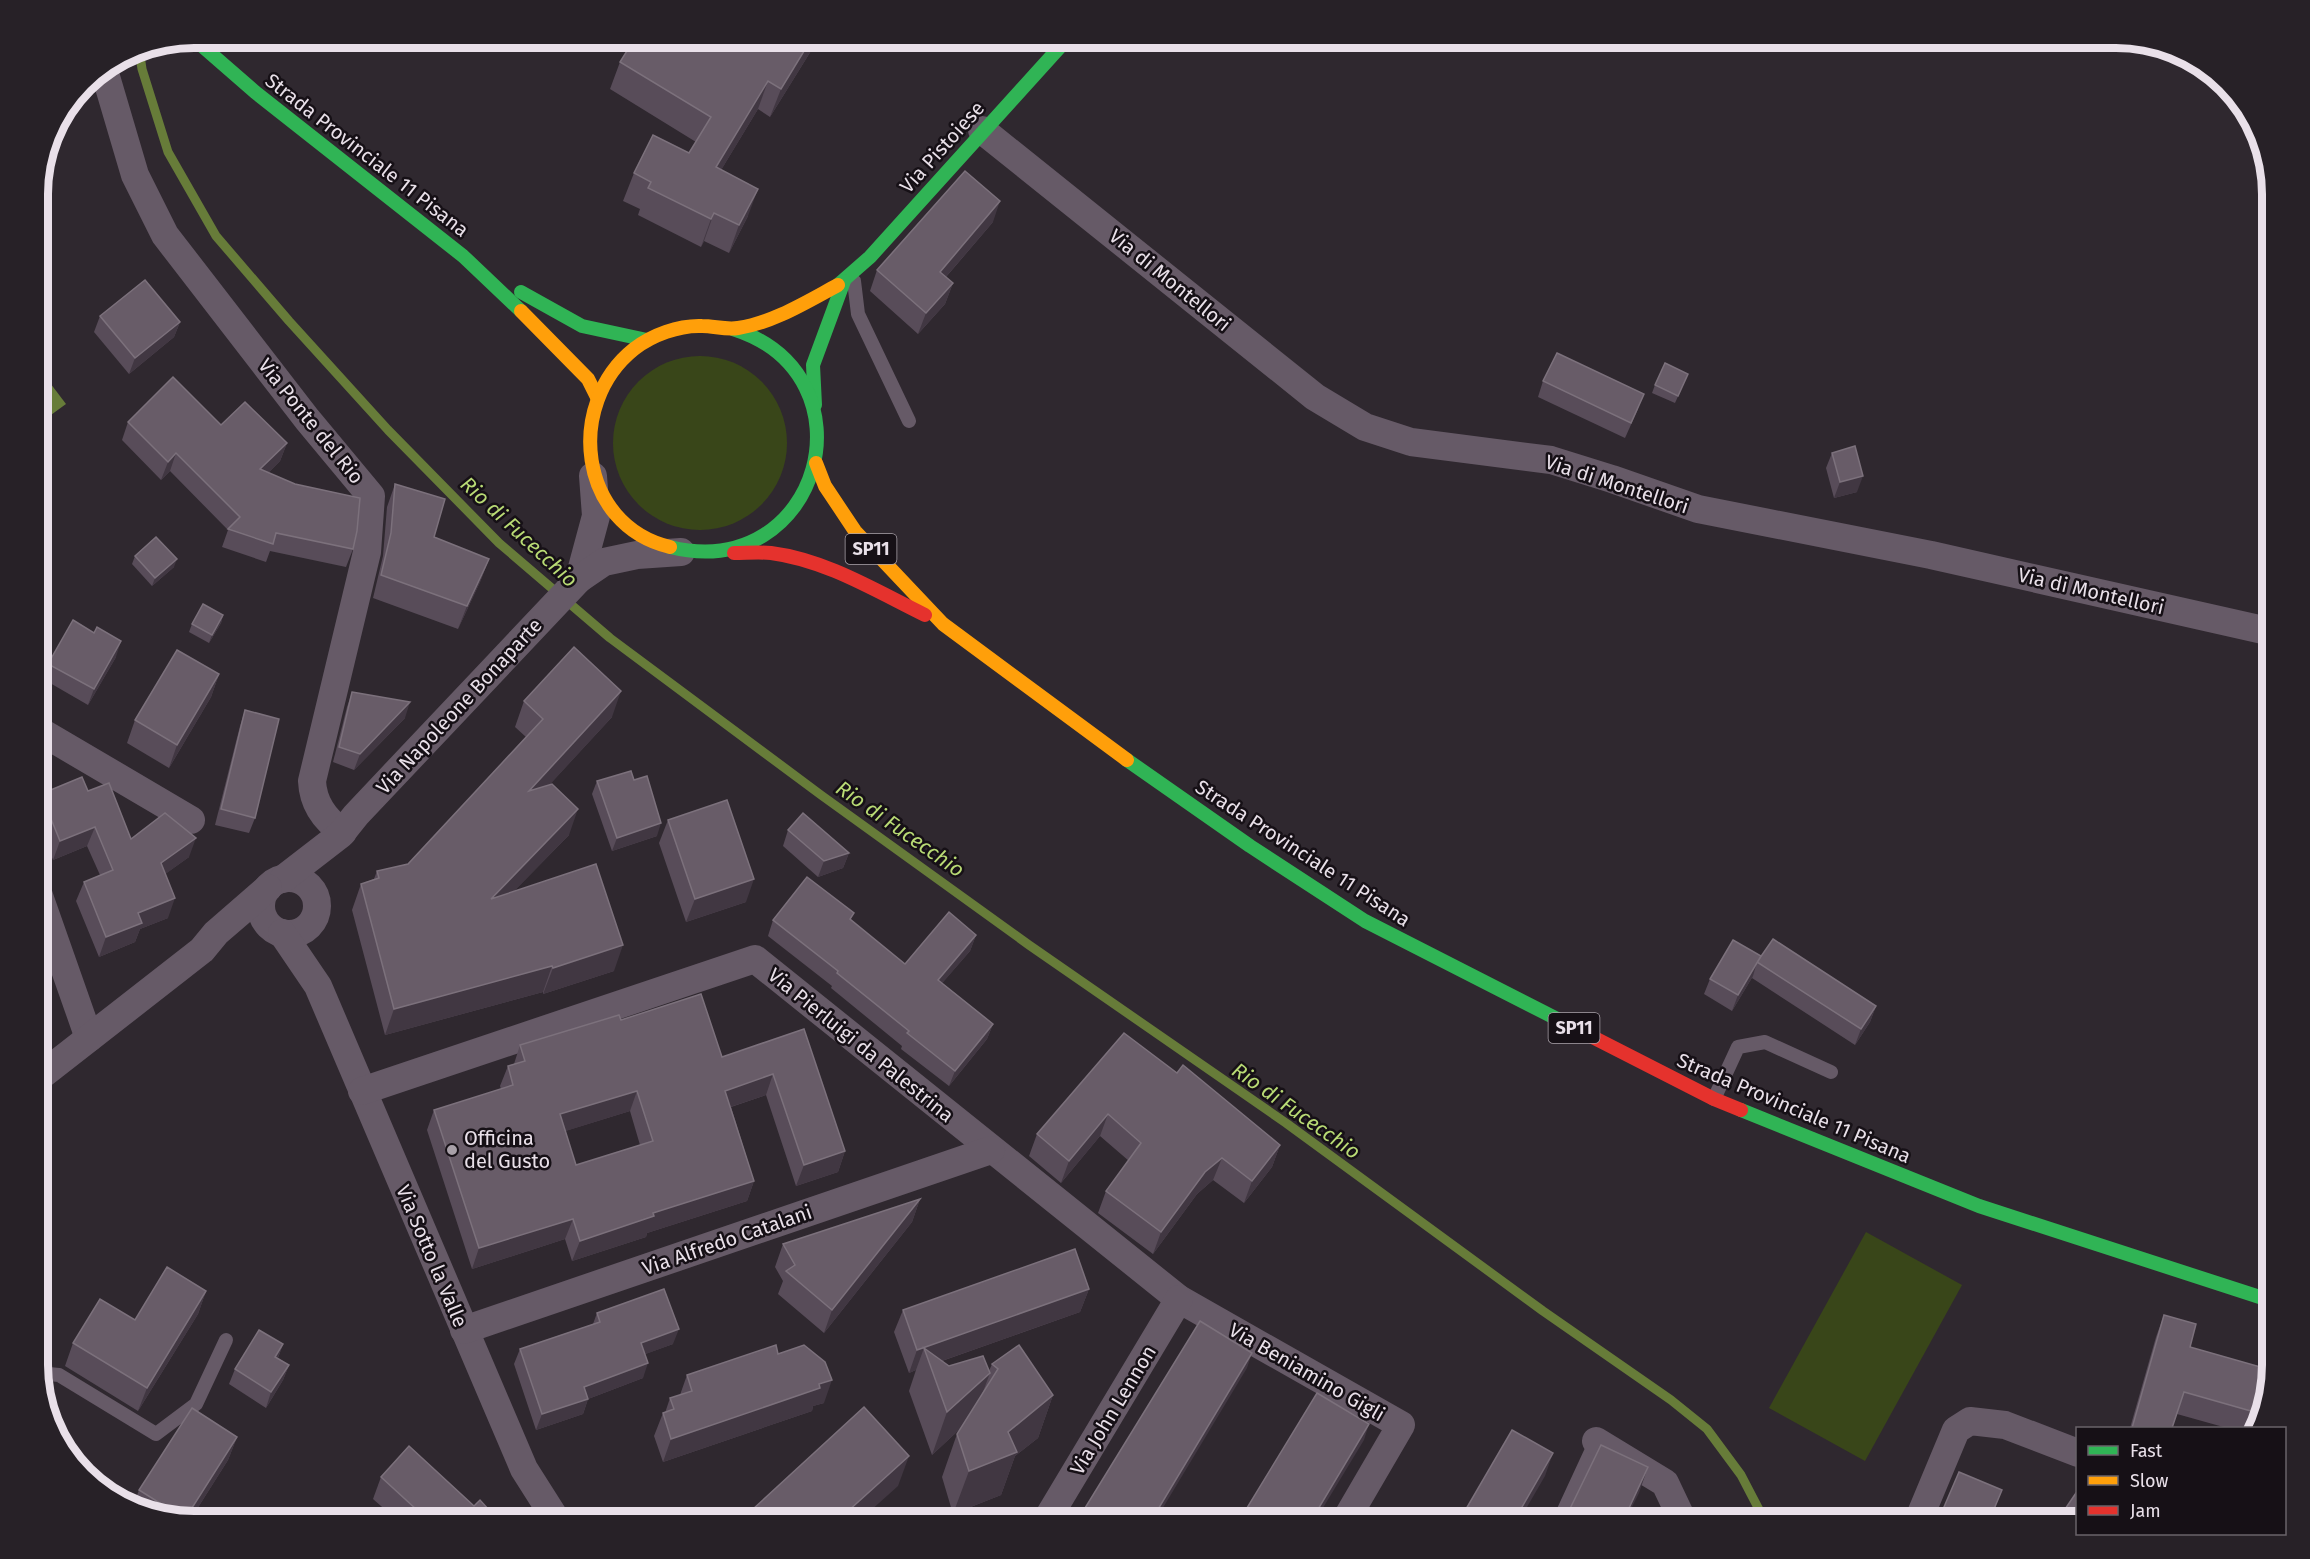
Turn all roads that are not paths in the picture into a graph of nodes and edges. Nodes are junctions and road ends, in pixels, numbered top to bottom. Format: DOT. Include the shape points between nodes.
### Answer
graph roads {
  1 [pos="204,48"];
  2 [pos="1059,48"];
  3 [pos="106,77"];
  4 [pos="982,130"];
  5 [pos="463,256"];
  6 [pos="848,277"];
  7 [pos="733,329"];
  8 [pos="647,340"];
  9 [pos="597,398"];
  10 [pos="815,412"];
  11 [pos="909,421"];
  12 [pos="816,463"];
  13 [pos="592,468"];
  14 [pos="683,552"];
  15 [pos="721,552"];
  16 [pos="579,579"];
  17 [pos="943,624"];
  18 [pos="2262,630"];
  19 [pos="48,736"];
  20 [pos="191,820"];
  21 [pos="342,833"];
  22 [pos="275,884"];
  23 [pos="315,914"];
  24 [pos="48,921"];
  25 [pos="279,932"];
  26 [pos="202,950"];
  27 [pos="318,986"];
  28 [pos="89,1038"];
  29 [pos="48,1070"];
  30 [pos="1831,1072"];
  31 [pos="362,1090"];
  32 [pos="1714,1099"];
  33 [pos="991,1150"];
  34 [pos="2262,1298"];
  35 [pos="1179,1299"];
  36 [pos="464,1330"];
  37 [pos="226,1340"];
  38 [pos="48,1374"];
  39 [pos="1596,1441"];
  40 [pos="2076,1452"];
  41 [pos="551,1511"];
  42 [pos="1052,1511"];
  43 [pos="1351,1511"];
  44 [pos="1564,1511"];
  45 [pos="1678,1511"];
  46 [pos="1922,1511"];
  1 -- 5 [label="main road, Strada Provinciale 11 Pisana"];
  2 -- 4 [label="main road, Via Pistoiese"];
  3 -- 21 [label="street, Via Ponte del Rio" via="135,175 165,235 371,496 367,552 312,781 318,806"];
  4 -- 6 [label="main road, Via Pistoiese"];
  4 -- 18 [label="street, Via di Montellori" via="1315,396 1365,427 1411,442 1551,460 1698,509 1930,555"];
  5 -- 8 [label="main road, Strada Provinciale 11 Pisana" via="582,326"];
  5 -- 9 [label="main road, Strada Provinciale 11 Pisana" via="558,346 588,379"];
  6 -- 7 [label="main road, Via Pistoiese" via="764,322"];
  6 -- 10 [label="main road, Via Pistoiese" via="813,365"];
  6 -- 11 [label="lane" via="858,314"];
  7 -- 8 [label="main road" via="689,326"];
  7 -- 10 [label="main road" via="761,341 786,359"];
  8 -- 9 [label="main road" via="617,364"];
  9 -- 13 [label="main road" via="590,432"];
  10 -- 12 [label="main road, Via Pistoiese"];
  12 -- 15 [label="main road" via="804,495 782,522 754,542"];
  12 -- 17 [label="main road, Strada Provinciale 11 Pisana / SP11" via="825,486 855,531"];
  13 -- 14 [label="main road" via="605,497 625,523 652,542"];
  13 -- 16 [label="street, Via Napoleone Bonaparte" via="596,516"];
  14 -- 15 [label="main road"];
  14 -- 16 [label="street, Via Napoleone Bonaparte" via="604,562"];
  15 -- 17 [label="main road, Strada Provinciale 11 Pisana" via="772,553 804,560"];
  16 -- 21 [label="street, Via Napoleone Bonaparte"];
  17 -- 32 [label="main road, Strada Provinciale 11 Pisana / SP11" via="1079,726 1365,921"];
  19 -- 20 [label="street"];
  21 -- 22 [label="street, Via Napoleone Bonaparte"];
  21 -- 23 [label="street, Via Napoleone Bonaparte"];
  22 -- 23 [label="street" via="292,878 308,885 316,900"];
  22 -- 25 [label="street" via="263,895 261,911"];
  22 -- 26 [label="street, Via Napoleone Bonaparte" via="216,933"];
  23 -- 25 [label="street, Via Napoleone Bonaparte" via="300,931"];
  23 -- 27 [label="street, Via Sotto la Valle" via="311,935"];
  24 -- 28 [label="street"];
  25 -- 26 [label="street, Via Napoleone Bonaparte" via="251,934"];
  25 -- 27 [label="street, Via Sotto la Valle"];
  26 -- 28 [label="street, Via Napoleone Bonaparte"];
  27 -- 31 [label="street, Via Sotto la Valle"];
  28 -- 29 [label="street, Via Napoleone Bonaparte"];
  30 -- 32 [label="lane" via="1765,1042 1738,1047"];
  31 -- 33 [label="street, Via Pierluigi da Palestrina" via="755,959"];
  31 -- 36 [label="street, Via Sotto la Valle"];
  32 -- 34 [label="main road, Strada Provinciale 11 Pisana / SP11" via="1979,1206"];
  33 -- 35 [label="street, Via Pierluigi da Palestrina"];
  33 -- 36 [label="street, Via Alfredo Catalani"];
  35 -- 42 [label="street, Via John Lennon"];
  35 -- 43 [label="street, Via Beniamino Gigli" via="1401,1425"];
  36 -- 41 [label="street, Via Sotto la Valle" via="524,1468"];
  37 -- 38 [label="lane" via="196,1404 156,1434 59,1375"];
  39 -- 44 [label="lane"];
  39 -- 45 [label="street" via="1665,1483"];
  40 -- 46 [label="street" via="2005,1425 1970,1420 1956,1430"];
}
